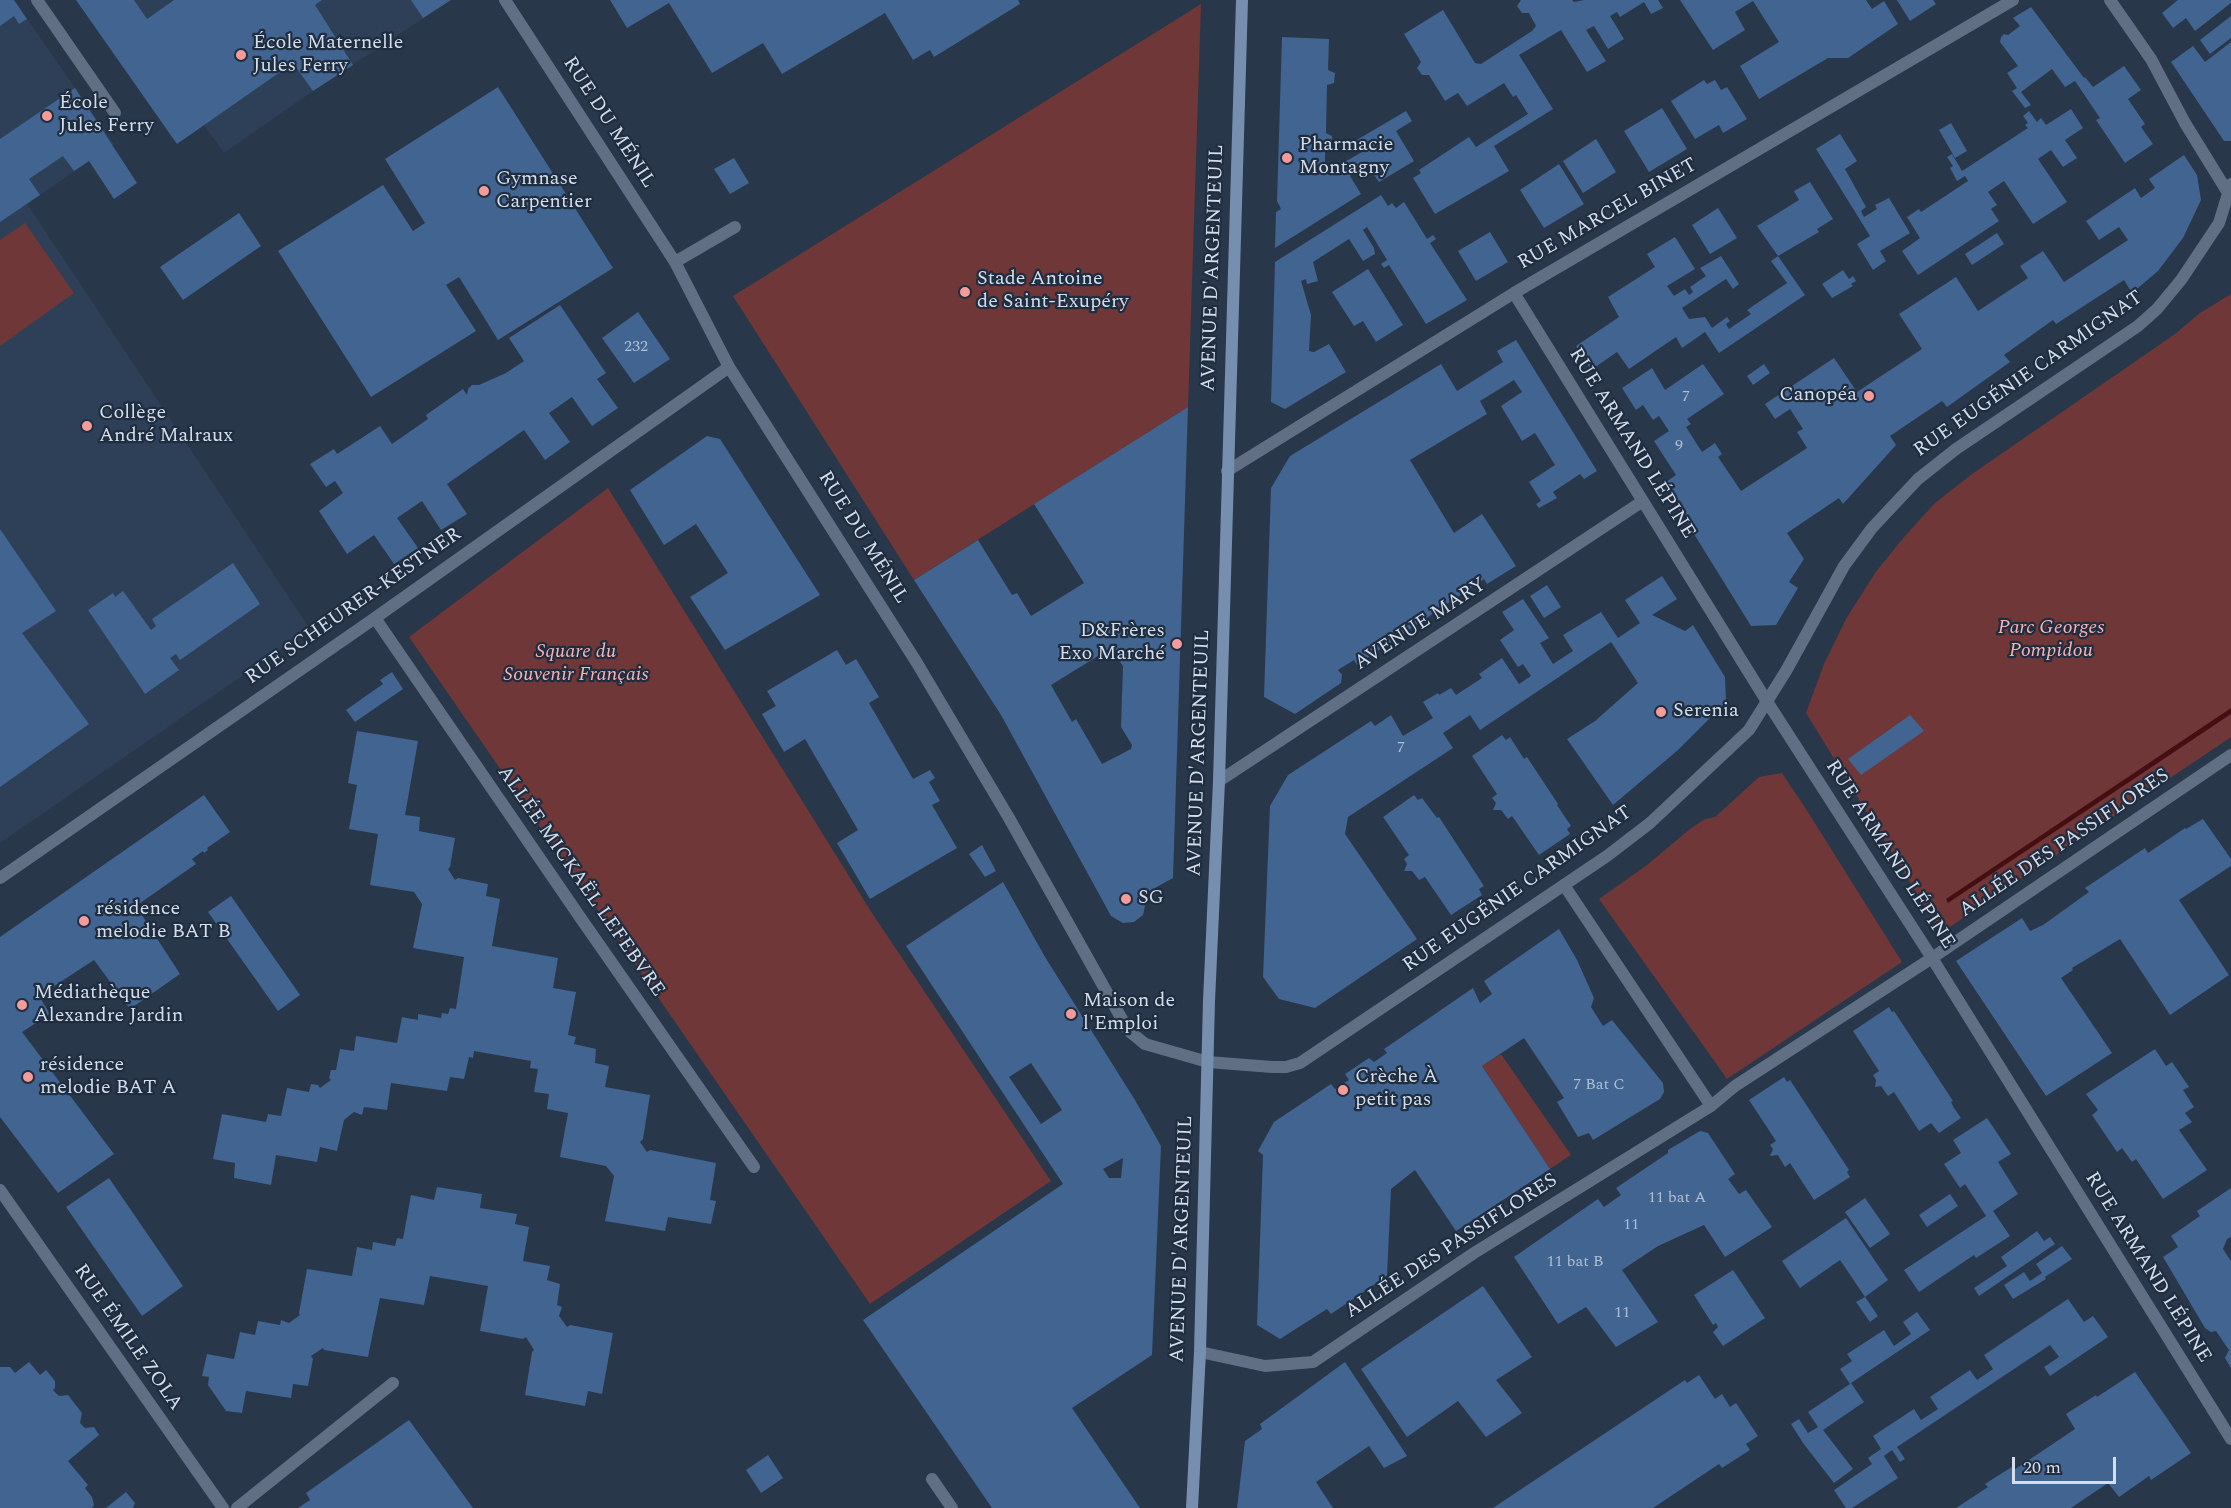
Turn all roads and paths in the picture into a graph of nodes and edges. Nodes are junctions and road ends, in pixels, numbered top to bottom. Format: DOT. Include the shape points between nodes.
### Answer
graph roads {
  1 [pos="37,0"];
  2 [pos="505,0"];
  3 [pos="1242,0"];
  4 [pos="2013,0"];
  5 [pos="2110,0"];
  6 [pos="115,113"];
  7 [pos="2230,191"];
  8 [pos="735,226"];
  9 [pos="675,262"];
  10 [pos="1514,293"];
  11 [pos="729,367"];
  12 [pos="1227,471"];
  13 [pos="1643,501"];
  14 [pos="375,618"];
  15 [pos="1766,700"];
  16 [pos="2231,755"];
  17 [pos="1219,781"];
  18 [pos="0,878"];
  19 [pos="1564,885"];
  20 [pos="1932,958"];
  21 [pos="1208,1062"];
  22 [pos="1711,1106"];
  23 [pos="754,1167"];
  24 [pos="0,1190"];
  25 [pos="1200,1352"];
  26 [pos="393,1383"];
  27 [pos="2231,1439"];
  28 [pos="932,1479"];
  29 [pos="223,1508"];
  30 [pos="237,1508"];
  31 [pos="952,1508"];
  32 [pos="1192,1508"];
  1 -- 6 [label="street"];
  2 -- 9 [label="street, RUE DU MÉNIL"];
  3 -- 12 [label="main road, AVENUE D'ARGENTEUIL"];
  4 -- 10 [label="street, RUE MARCEL BINET"];
  5 -- 7 [label="street" via="2151,59 2185,123"];
  7 -- 15 [label="street, RUE EUGÉNIE CARMIGNAT" via="2219,223 2157,309 2138,326 1946,456 1918,478 1872,528 1844,566"];
  8 -- 9 [label="street"];
  9 -- 11 [label="street, RUE DU MÉNIL"];
  10 -- 12 [label="street, RUE MARCEL BINET"];
  10 -- 13 [label="street, RUE ARMAND LÉPINE"];
  11 -- 14 [label="street, RUE SCHEURER-KESTNER"];
  11 -- 21 [label="street, RUE DU MÉNIL" via="923,673 1128,1030 1144,1044"];
  12 -- 17 [label="main road, AVENUE D'ARGENTEUIL"];
  13 -- 15 [label="street, RUE ARMAND LÉPINE"];
  13 -- 17 [label="street, AVENUE MARY"];
  14 -- 18 [label="street, RUE SCHEURER-KESTNER"];
  14 -- 23 [label="street, ALLÉE MICKAËL LEFEBVRE"];
  15 -- 19 [label="street, RUE EUGÉNIE CARMIGNAT" via="1749,730 1678,798 1607,856"];
  15 -- 20 [label="street, RUE ARMAND LÉPINE"];
  16 -- 20 [label="street, ALLÉE DES PASSIFLORES"];
  17 -- 21 [label="main road, AVENUE D'ARGENTEUIL"];
  19 -- 21 [label="street, RUE EUGÉNIE CARMIGNAT" via="1300,1063 1272,1067"];
  19 -- 22 [label="street"];
  20 -- 22 [label="street, ALLÉE DES PASSIFLORES" via="1735,1086"];
  20 -- 27 [label="street, RUE ARMAND LÉPINE"];
  21 -- 25 [label="main road, AVENUE D'ARGENTEUIL"];
  22 -- 25 [label="street, ALLÉE DES PASSIFLORES" via="1474,1253 1313,1362 1265,1366"];
  24 -- 29 [label="street, RUE ÉMILE ZOLA"];
  25 -- 32 [label="main road, AVENUE D'ARGENTEUIL"];
  26 -- 30 [label="street"];
  28 -- 31 [label="street"];
}
